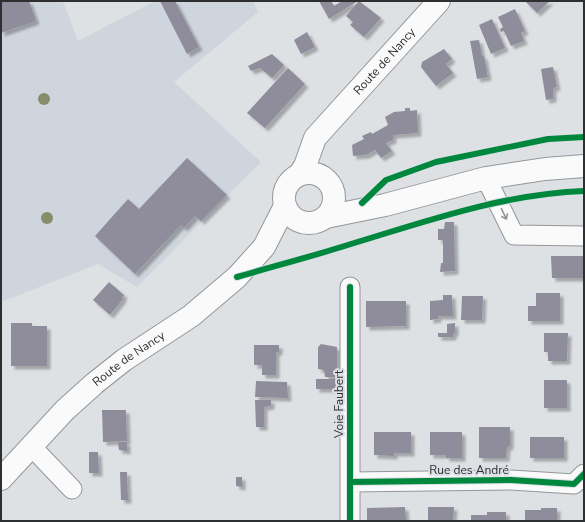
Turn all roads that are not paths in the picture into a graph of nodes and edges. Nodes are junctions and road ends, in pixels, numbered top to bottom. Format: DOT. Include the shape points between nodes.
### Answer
graph roads {
  1 [pos="439,1"];
  2 [pos="329,121"];
  3 [pos="584,166"];
  4 [pos="299,175"];
  5 [pos="486,178"];
  6 [pos="328,185"];
  7 [pos="385,205"];
  8 [pos="285,206"];
  9 [pos="326,217"];
  10 [pos="302,223"];
  11 [pos="584,236"];
  12 [pos="264,247"];
  13 [pos="350,287"];
  14 [pos="31,446"];
  15 [pos="584,474"];
  16 [pos="1,479"];
  17 [pos="350,482"];
  18 [pos="72,489"];
  19 [pos="350,521"];
  1 -- 2 [label="main road, Route de Nancy"];
  2 -- 4 [label="main road, Route de Nancy" via="315,138"];
  2 -- 6 [label="main road, Route de Nancy" via="320,157"];
  3 -- 5 [label="main road"];
  4 -- 6 [label="main road" via="313,174"];
  4 -- 8 [label="main road" via="288,185"];
  5 -- 7 [label="main road"];
  5 -- 11 [label="street, one-way" via="514,235"];
  6 -- 7 [label="main road" via="362,203"];
  6 -- 9 [label="main road" via="334,203"];
  7 -- 9 [label="main road"];
  8 -- 10 [label="main road" via="292,217"];
  8 -- 12 [label="main road, Route de Nancy"];
  9 -- 10 [label="main road" via="310,224"];
  10 -- 12 [label="main road, Route de Nancy"];
  12 -- 14 [label="main road, Route de Nancy" via="215,297 95,383"];
  13 -- 17 [label="street, Voie Faubert"];
  14 -- 16 [label="main road, Route de Nancy"];
  14 -- 18 [label="street"];
  15 -- 17 [label="street, Rue des André" via="574,484 510,480"];
  17 -- 19 [label="street, Voie Faubert"];
}
